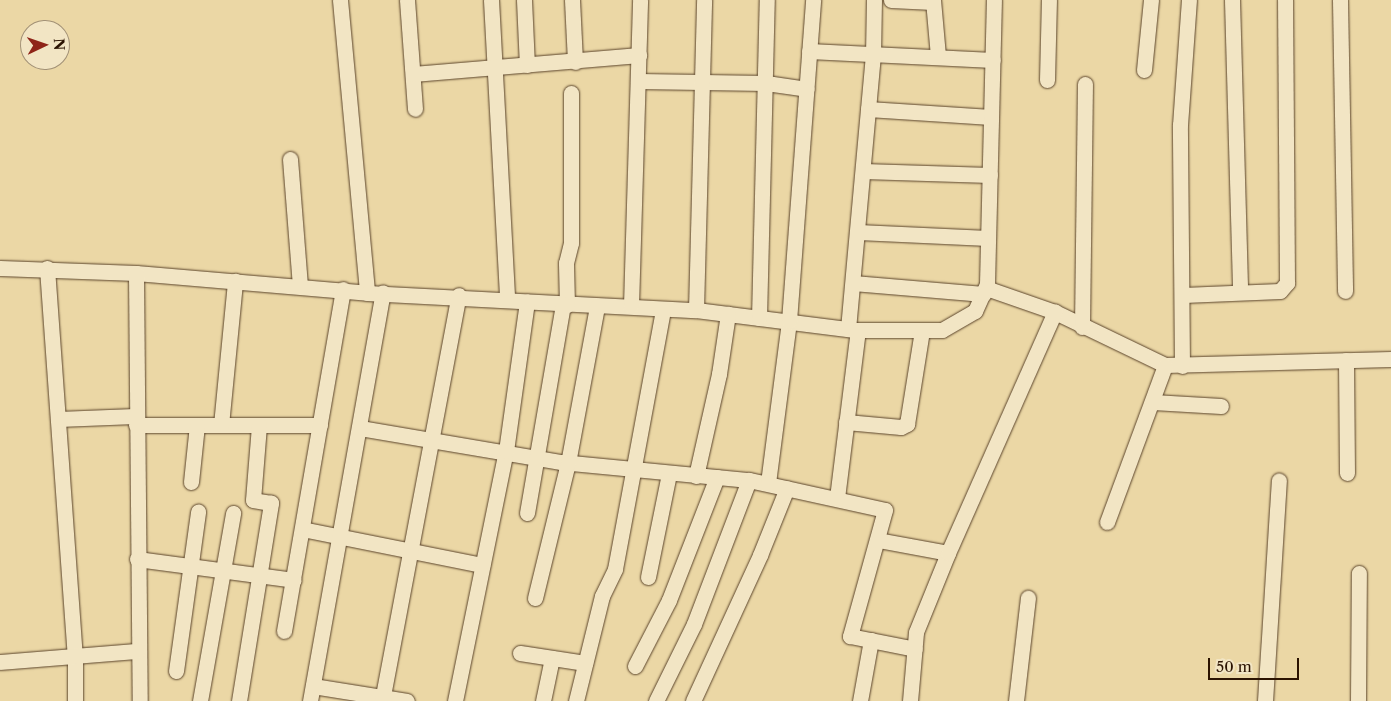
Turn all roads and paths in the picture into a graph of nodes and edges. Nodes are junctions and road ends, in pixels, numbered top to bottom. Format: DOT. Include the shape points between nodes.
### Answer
graph roads {
  1 [pos="340,0"];
  2 [pos="407,0"];
  3 [pos="491,0"];
  4 [pos="524,0"];
  5 [pos="572,0"];
  6 [pos="640,0"];
  7 [pos="704,0"];
  8 [pos="767,0"];
  9 [pos="813,0"];
  10 [pos="874,0"];
  11 [pos="891,0"];
  12 [pos="994,0"];
  13 [pos="1049,0"];
  14 [pos="1151,0"];
  15 [pos="1189,0"];
  16 [pos="1232,0"];
  17 [pos="1286,0"];
  18 [pos="1340,0"];
  19 [pos="933,1"];
  20 [pos="809,51"];
  21 [pos="639,55"];
  22 [pos="873,56"];
  23 [pos="938,56"];
  24 [pos="993,60"];
  25 [pos="575,62"];
  26 [pos="527,65"];
  27 [pos="495,68"];
  28 [pos="1144,70"];
  29 [pos="413,74"];
  30 [pos="1047,80"];
  31 [pos="638,81"];
  32 [pos="702,83"];
  33 [pos="766,83"];
  34 [pos="1085,84"];
  35 [pos="807,89"];
  36 [pos="570,93"];
  37 [pos="868,109"];
  38 [pos="415,110"];
  39 [pos="991,117"];
  40 [pos="290,159"];
  41 [pos="862,171"];
  42 [pos="990,175"];
  43 [pos="858,232"];
  44 [pos="988,238"];
  45 [pos="0,268"];
  46 [pos="47,268"];
  47 [pos="136,273"];
  48 [pos="235,281"];
  49 [pos="852,283"];
  50 [pos="300,286"];
  51 [pos="343,289"];
  52 [pos="985,291"];
  53 [pos="1345,291"];
  54 [pos="383,292"];
  55 [pos="1240,292"];
  56 [pos="368,293"];
  57 [pos="459,295"];
  58 [pos="1183,295"];
  59 [pos="507,299"];
  60 [pos="527,301"];
  61 [pos="565,304"];
  62 [pos="597,306"];
  63 [pos="631,306"];
  64 [pos="663,310"];
  65 [pos="696,310"];
  66 [pos="1055,312"];
  67 [pos="728,314"];
  68 [pos="759,318"];
  69 [pos="789,321"];
  70 [pos="1082,327"];
  71 [pos="853,330"];
  72 [pos="922,330"];
  73 [pos="1391,359"];
  74 [pos="1346,360"];
  75 [pos="1165,365"];
  76 [pos="1182,366"];
  77 [pos="1152,402"];
  78 [pos="1221,406"];
  79 [pos="58,419"];
  80 [pos="135,420"];
  81 [pos="846,422"];
  82 [pos="196,425"];
  83 [pos="221,425"];
  84 [pos="260,425"];
  85 [pos="320,425"];
  86 [pos="360,428"];
  87 [pos="430,439"];
  88 [pos="506,451"];
  89 [pos="537,458"];
  90 [pos="568,462"];
  91 [pos="634,470"];
  92 [pos="1347,473"];
  93 [pos="669,474"];
  94 [pos="696,476"];
  95 [pos="717,477"];
  96 [pos="749,480"];
  97 [pos="1279,480"];
  98 [pos="191,482"];
  99 [pos="768,483"];
  100 [pos="787,488"];
  101 [pos="837,498"];
  102 [pos="198,512"];
  103 [pos="233,513"];
  104 [pos="527,513"];
  105 [pos="1107,522"];
  106 [pos="302,529"];
  107 [pos="340,538"];
  108 [pos="878,540"];
  109 [pos="411,551"];
  110 [pos="948,553"];
  111 [pos="137,559"];
  112 [pos="482,565"];
  113 [pos="193,566"];
  114 [pos="223,571"];
  115 [pos="1359,573"];
  116 [pos="259,576"];
  117 [pos="648,577"];
  118 [pos="294,580"];
  119 [pos="535,598"];
  120 [pos="1028,598"];
  121 [pos="284,631"];
  122 [pos="871,640"];
  123 [pos="915,649"];
  124 [pos="138,651"];
  125 [pos="520,653"];
  126 [pos="75,656"];
  127 [pos="552,658"];
  128 [pos="0,662"];
  129 [pos="585,663"];
  130 [pos="635,666"];
  131 [pos="176,671"];
  132 [pos="311,694"];
  133 [pos="382,698"];
  134 [pos="75,701"];
  135 [pos="140,701"];
  136 [pos="200,701"];
  137 [pos="239,701"];
  138 [pos="408,701"];
  139 [pos="455,701"];
  140 [pos="543,701"];
  141 [pos="576,701"];
  142 [pos="656,701"];
  143 [pos="693,701"];
  144 [pos="860,701"];
  145 [pos="910,701"];
  146 [pos="1016,701"];
  147 [pos="1265,701"];
  148 [pos="1358,701"];
  1 -- 56 [label="street"];
  2 -- 29 [label="street"];
  3 -- 27 [label="street"];
  4 -- 26 [label="street"];
  5 -- 25 [label="street"];
  6 -- 21 [label="street"];
  7 -- 32 [label="street"];
  8 -- 33 [label="street"];
  9 -- 20 [label="street"];
  10 -- 22 [label="street"];
  11 -- 19 [label="street"];
  12 -- 24 [label="street"];
  13 -- 30 [label="street"];
  14 -- 28 [label="street"];
  15 -- 58 [label="street" via="1180,125"];
  16 -- 55 [label="street"];
  17 -- 55 [label="street" via="1287,283 1280,291"];
  18 -- 53 [label="street"];
  19 -- 23 [label="street"];
  20 -- 22 [label="street"];
  20 -- 35 [label="street"];
  21 -- 25 [label="street"];
  21 -- 31 [label="street"];
  22 -- 23 [label="street"];
  22 -- 37 [label="street"];
  23 -- 24 [label="street"];
  24 -- 39 [label="street"];
  25 -- 26 [label="street"];
  26 -- 27 [label="street"];
  27 -- 29 [label="street"];
  27 -- 59 [label="street"];
  29 -- 38 [label="street"];
  31 -- 32 [label="street"];
  31 -- 63 [label="street"];
  32 -- 33 [label="street"];
  32 -- 65 [label="street"];
  33 -- 35 [label="street"];
  33 -- 68 [label="street"];
  34 -- 70 [label="street"];
  35 -- 69 [label="street"];
  36 -- 61 [label="street" via="571,243 566,263"];
  37 -- 39 [label="street"];
  37 -- 41 [label="street"];
  39 -- 42 [label="street"];
  40 -- 50 [label="street"];
  41 -- 42 [label="street"];
  41 -- 43 [label="street"];
  42 -- 44 [label="street"];
  43 -- 44 [label="street"];
  43 -- 49 [label="street"];
  44 -- 52 [label="street"];
  45 -- 46 [label="street"];
  46 -- 47 [label="street"];
  46 -- 79 [label="street"];
  47 -- 48 [label="street"];
  47 -- 80 [label="street"];
  48 -- 50 [label="street"];
  48 -- 83 [label="street"];
  49 -- 52 [label="street"];
  49 -- 71 [label="street"];
  50 -- 51 [label="street"];
  51 -- 56 [label="street"];
  51 -- 85 [label="street"];
  52 -- 66 [label="street"];
  52 -- 72 [label="street" via="975,311 967,317 942,330"];
  54 -- 56 [label="street"];
  54 -- 57 [label="street"];
  54 -- 86 [label="street"];
  55 -- 58 [label="street"];
  57 -- 59 [label="street"];
  57 -- 87 [label="street"];
  58 -- 76 [label="street"];
  59 -- 60 [label="street"];
  60 -- 61 [label="street"];
  60 -- 88 [label="street"];
  61 -- 62 [label="street"];
  61 -- 89 [label="street"];
  62 -- 63 [label="street"];
  62 -- 90 [label="street"];
  63 -- 64 [label="street"];
  64 -- 65 [label="street"];
  64 -- 91 [label="street"];
  65 -- 67 [label="street"];
  66 -- 70 [label="street"];
  66 -- 110 [label="street"];
  67 -- 68 [label="street"];
  67 -- 94 [label="street" via="719,374"];
  68 -- 69 [label="street"];
  69 -- 71 [label="street"];
  69 -- 99 [label="street"];
  70 -- 75 [label="street"];
  71 -- 72 [label="street"];
  71 -- 81 [label="street"];
  72 -- 81 [label="street" via="907,424 901,427"];
  73 -- 74 [label="street"];
  74 -- 76 [label="street"];
  74 -- 92 [label="street"];
  75 -- 76 [label="street"];
  75 -- 77 [label="street"];
  77 -- 78 [label="street"];
  77 -- 105 [label="street"];
  79 -- 80 [label="street"];
  79 -- 126 [label="street"];
  80 -- 82 [label="street"];
  80 -- 111 [label="street"];
  81 -- 101 [label="street"];
  82 -- 83 [label="street"];
  82 -- 98 [label="street"];
  83 -- 84 [label="street"];
  84 -- 85 [label="street"];
  84 -- 116 [label="street" via="253,500 271,502"];
  85 -- 106 [label="street"];
  86 -- 87 [label="street"];
  86 -- 107 [label="street"];
  87 -- 88 [label="street"];
  87 -- 109 [label="street"];
  88 -- 89 [label="street"];
  88 -- 112 [label="street"];
  89 -- 90 [label="street"];
  89 -- 104 [label="street"];
  90 -- 91 [label="street"];
  90 -- 119 [label="street"];
  91 -- 93 [label="street"];
  91 -- 129 [label="street" via="615,569 602,596"];
  93 -- 94 [label="street"];
  93 -- 117 [label="street"];
  94 -- 95 [label="street"];
  95 -- 96 [label="street"];
  95 -- 130 [label="street" via="669,600"];
  96 -- 99 [label="street"];
  96 -- 142 [label="street" via="694,624"];
  97 -- 147 [label="street"];
  99 -- 100 [label="street"];
  100 -- 101 [label="street"];
  100 -- 143 [label="street"];
  101 -- 108 [label="street" via="885,510"];
  102 -- 113 [label="street"];
  103 -- 114 [label="street"];
  106 -- 107 [label="street"];
  106 -- 118 [label="street"];
  107 -- 109 [label="street"];
  107 -- 132 [label="street"];
  108 -- 110 [label="street"];
  108 -- 122 [label="street" via="850,636"];
  109 -- 112 [label="street"];
  109 -- 133 [label="street"];
  110 -- 123 [label="street" via="916,632"];
  111 -- 113 [label="street"];
  111 -- 124 [label="street"];
  112 -- 139 [label="street"];
  113 -- 114 [label="street"];
  113 -- 131 [label="street"];
  114 -- 116 [label="street"];
  114 -- 136 [label="street"];
  115 -- 148 [label="street"];
  116 -- 118 [label="street"];
  116 -- 137 [label="street"];
  118 -- 121 [label="street"];
  120 -- 146 [label="street"];
  122 -- 123 [label="street"];
  122 -- 144 [label="street"];
  123 -- 145 [label="street"];
  124 -- 126 [label="street"];
  124 -- 135 [label="street"];
  125 -- 127 [label="street"];
  126 -- 128 [label="street"];
  126 -- 134 [label="street"];
  127 -- 129 [label="street"];
  127 -- 140 [label="street"];
  129 -- 141 [label="street"];
  132 -- 133 [label="street"];
  133 -- 138 [label="street"];
}
